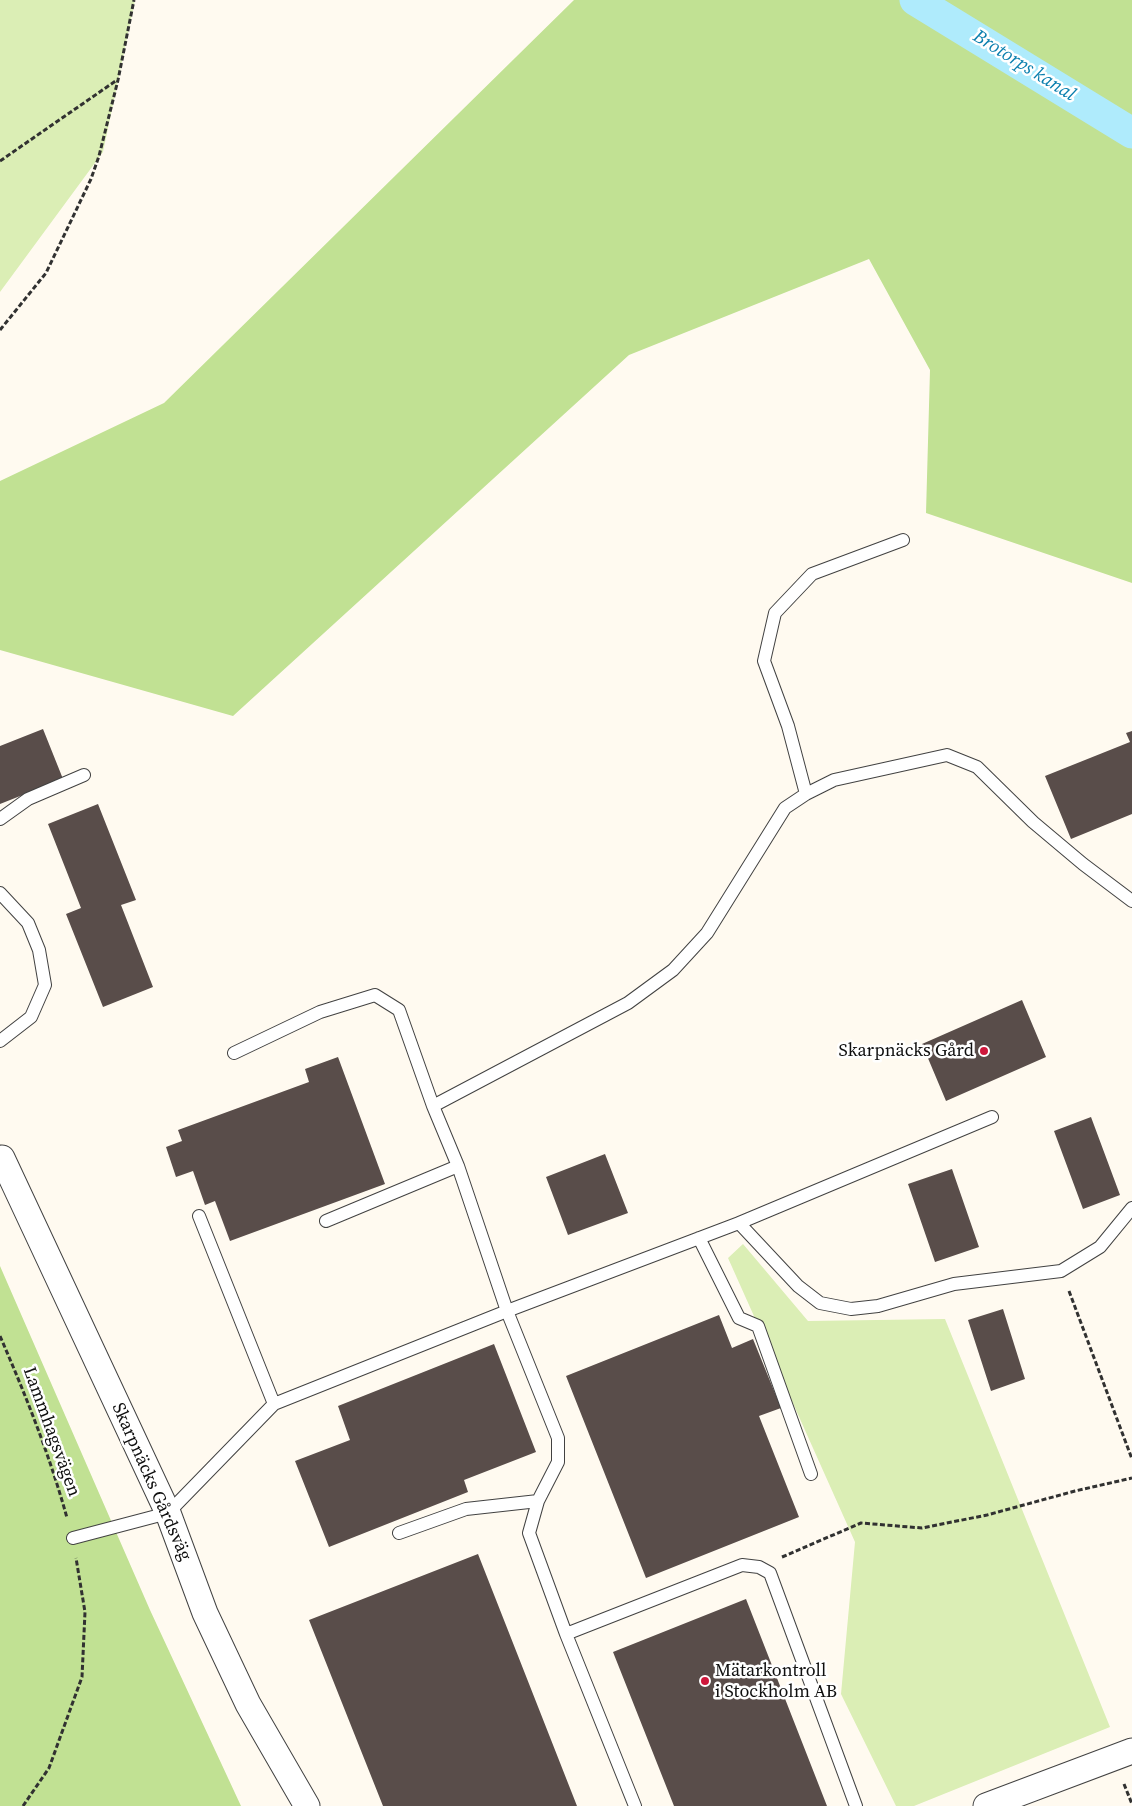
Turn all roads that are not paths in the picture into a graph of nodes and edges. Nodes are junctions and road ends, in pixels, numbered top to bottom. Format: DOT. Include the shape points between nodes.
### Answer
graph roads {
  1 [pos="903,540"];
  2 [pos="84,775"];
  3 [pos="806,794"];
  4 [pos="0,819"];
  5 [pos="0,893"];
  6 [pos="1132,901"];
  7 [pos="0,1041"];
  8 [pos="234,1053"];
  9 [pos="433,1106"];
  10 [pos="992,1117"];
  11 [pos="1,1156"];
  12 [pos="458,1166"];
  13 [pos="1132,1208"];
  14 [pos="199,1216"];
  15 [pos="326,1220"];
  16 [pos="739,1223"];
  17 [pos="700,1238"];
  18 [pos="507,1311"];
  19 [pos="274,1404"];
  20 [pos="811,1474"];
  21 [pos="538,1501"];
  22 [pos="168,1513"];
  23 [pos="399,1533"];
  24 [pos="72,1538"];
  25 [pos="566,1634"];
  26 [pos="1132,1750"];
  27 [pos="307,1806"];
  28 [pos="635,1806"];
  29 [pos="856,1806"];
  30 [pos="986,1806"];
  1 -- 3 [label="lane" via="812,574 775,613 764,660 788,726"];
  2 -- 4 [label="lane" via="28,799"];
  3 -- 6 [label="lane" via="834,780 947,755 977,767 1034,822"];
  3 -- 9 [label="lane" via="784,808 707,933 673,970 628,1003"];
  5 -- 7 [label="lane" via="28,922 39,950 45,985 31,1017"];
  8 -- 9 [label="lane" via="320,1012 375,995 400,1010"];
  9 -- 12 [label="lane"];
  10 -- 16 [label="lane"];
  11 -- 22 [label="street, Skarpnäcks Gårdsväg"];
  12 -- 15 [label="lane"];
  12 -- 18 [label="lane"];
  13 -- 16 [label="lane" via="1100,1247 1061,1270 954,1284 878,1306 851,1309 820,1303 798,1286"];
  14 -- 19 [label="lane"];
  16 -- 17 [label="lane"];
  17 -- 18 [label="lane"];
  17 -- 20 [label="lane" via="739,1318 758,1326"];
  18 -- 19 [label="lane"];
  18 -- 21 [label="lane" via="558,1438 558,1462"];
  19 -- 22 [label="lane"];
  21 -- 23 [label="lane" via="466,1509"];
  21 -- 25 [label="lane" via="529,1532"];
  22 -- 24 [label="lane"];
  22 -- 27 [label="street, Skarpnäcks Gårdsväg" via="205,1613 236,1679"];
  25 -- 28 [label="lane"];
  25 -- 29 [label="lane" via="742,1565 759,1567 770,1573"];
  26 -- 30 [label="street"];
}
